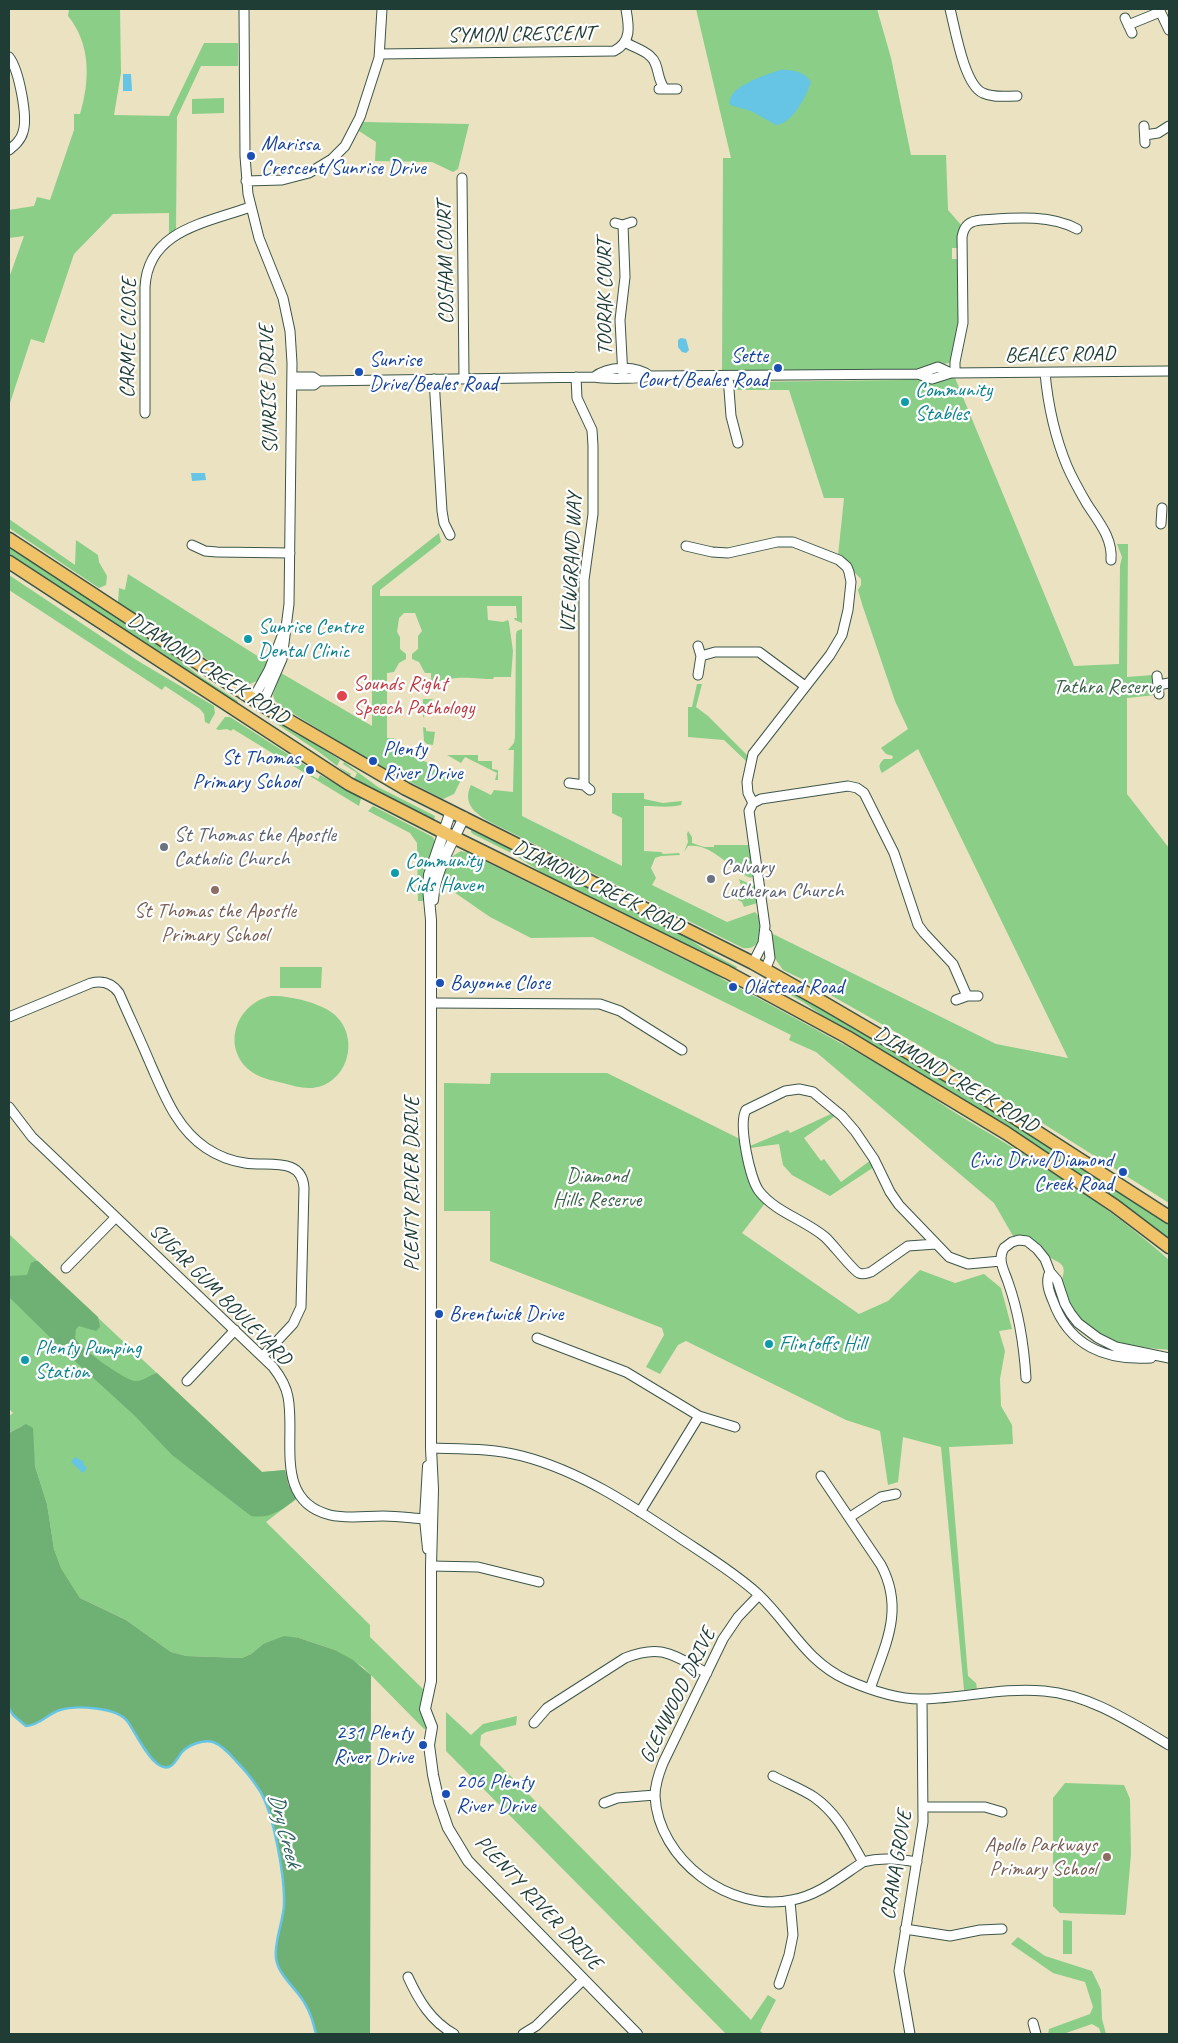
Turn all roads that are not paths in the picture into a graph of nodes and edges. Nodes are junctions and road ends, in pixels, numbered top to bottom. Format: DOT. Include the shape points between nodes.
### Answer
graph roads {
  1 [pos="244,9"];
  2 [pos="382,9"];
  3 [pos="626,9"];
  4 [pos="950,9"];
  5 [pos="1159,10"];
  6 [pos="1128,25"];
  7 [pos="1169,30"];
  8 [pos="625,42"];
  9 [pos="380,54"];
  10 [pos="9,57"];
  11 [pos="677,89"];
  12 [pos="1017,96"];
  13 [pos="1169,126"];
  14 [pos="1145,135"];
  15 [pos="9,150"];
  16 [pos="462,178"];
  17 [pos="246,181"];
  18 [pos="250,206"];
  19 [pos="623,223"];
  20 [pos="1077,229"];
  21 [pos="1169,371"];
  22 [pos="623,373"];
  23 [pos="953,373"];
  24 [pos="1045,373"];
  25 [pos="728,376"];
  26 [pos="576,377"];
  27 [pos="464,378"];
  28 [pos="434,379"];
  29 [pos="292,381"];
  30 [pos="145,413"];
  31 [pos="738,443"];
  32 [pos="450,536"];
  33 [pos="9,539"];
  34 [pos="192,545"];
  35 [pos="686,546"];
  36 [pos="290,553"];
  37 [pos="1111,560"];
  38 [pos="9,562"];
  39 [pos="698,646"];
  40 [pos="701,656"];
  41 [pos="698,675"];
  42 [pos="1169,683"];
  43 [pos="1158,685"];
  44 [pos="805,686"];
  45 [pos="257,702"];
  46 [pos="248,718"];
  47 [pos="569,783"];
  48 [pos="753,803"];
  49 [pos="451,811"];
  50 [pos="464,817"];
  51 [pos="449,835"];
  52 [pos="765,926"];
  53 [pos="753,963"];
  54 [pos="765,970"];
  55 [pos="749,984"];
  56 [pos="968,996"];
  57 [pos="978,996"];
  58 [pos="956,1000"];
  59 [pos="431,1003"];
  60 [pos="13,1016"];
  61 [pos="9,1022"];
  62 [pos="682,1050"];
  63 [pos="9,1107"];
  64 [pos="116,1217"];
  65 [pos="1169,1217"];
  66 [pos="936,1244"];
  67 [pos="1169,1247"];
  68 [pos="1001,1261"];
  69 [pos="66,1268"];
  70 [pos="235,1330"];
  71 [pos="537,1338"];
  72 [pos="263,1356"];
  73 [pos="1166,1357"];
  74 [pos="1026,1378"];
  75 [pos="187,1382"];
  76 [pos="699,1416"];
  77 [pos="735,1427"];
  78 [pos="431,1448"];
  79 [pos="821,1476"];
  80 [pos="896,1494"];
  81 [pos="640,1512"];
  82 [pos="428,1515"];
  83 [pos="850,1517"];
  84 [pos="431,1566"];
  85 [pos="539,1582"];
  86 [pos="759,1595"];
  87 [pos="707,1672"];
  88 [pos="870,1689"];
  89 [pos="922,1699"];
  90 [pos="534,1723"];
  91 [pos="1169,1745"];
  92 [pos="773,1776"];
  93 [pos="655,1795"];
  94 [pos="604,1803"];
  95 [pos="924,1807"];
  96 [pos="1002,1812"];
  97 [pos="862,1862"];
  98 [pos="917,1862"];
  99 [pos="790,1901"];
  100 [pos="905,1929"];
  101 [pos="1002,1930"];
  102 [pos="408,1977"];
  103 [pos="583,1980"];
  104 [pos="779,1984"];
  105 [pos="1033,2023"];
  106 [pos="454,2034"];
  107 [pos="523,2034"];
  108 [pos="637,2034"];
  109 [pos="910,2034"];
  110 [pos="1036,2034"];
  1 -- 17 [label="street, SUNRISE DRIVE"];
  2 -- 9 [label="street"];
  3 -- 8 [label="street, SYMON CRESCENT" via="629,32"];
  4 -- 12 [label="street" via="966,71 974,87 989,95"];
  5 -- 6 [label="street"];
  5 -- 7 [label="street"];
  8 -- 9 [label="street, SYMON CRESCENT" via="619,49 609,52"];
  8 -- 11 [label="street" via="652,57 661,89"];
  9 -- 17 [label="street" via="355,128 332,159 317,169 291,178"];
  10 -- 15 [label="street" via="16,68 25,124 20,140"];
  13 -- 14 [label="street" via="1158,133"];
  16 -- 27 [label="street, COSHAM COURT"];
  17 -- 18 [label="street, SUNRISE DRIVE"];
  18 -- 29 [label="street, SUNRISE DRIVE" via="283,298 290,331"];
  18 -- 30 [label="street, CARMEL CLOSE" via="171,237 151,259 145,287"];
  19 -- 22 [label="street, TOORAK COURT" via="625,277 620,320"];
  20 -- 23 [label="street" via="1047,219 981,220 966,227 962,237 962,323"];
  21 -- 24 [label="street, BEALES ROAD"];
  22 -- 25 [label="street, BEALES ROAD"];
  22 -- 26 [label="street, BEALES ROAD"];
  23 -- 24 [label="street, BEALES ROAD"];
  23 -- 25 [label="street, BEALES ROAD" via="936,367 918,374"];
  24 -- 37 [label="street" via="1058,442 1079,490 1106,535"];
  25 -- 31 [label="street" via="731,416"];
  26 -- 27 [label="street, BEALES ROAD"];
  26 -- 47 [label="street, VIEWGRAND WAY" via="577,398 592,430 594,446 593,514 584,580 587,787"];
  27 -- 28 [label="street, BEALES ROAD"];
  28 -- 29 [label="street, BEALES ROAD" via="319,381 313,377"];
  28 -- 32 [label="street" via="442,511"];
  29 -- 36 [label="street, SUNRISE DRIVE"];
  33 -- 45 [label="main road, DIAMOND CREEK ROAD"];
  34 -- 36 [label="street" via="217,552"];
  35 -- 44 [label="street" via="728,553 777,542 793,542 839,560 847,567 851,582 842,636"];
  36 -- 45 [label="street, SUNRISE DRIVE" via="290,604 274,680"];
  38 -- 46 [label="main road, DIAMOND CREEK ROAD"];
  39 -- 40 [label="street"];
  40 -- 41 [label="street"];
  40 -- 44 [label="street" via="715,652 759,652"];
  42 -- 43 [label="street"];
  44 -- 48 [label="street" via="754,754 747,782"];
  45 -- 46 [label="main road, SUNRISE DRIVE" via="258,712"];
  45 -- 49 [label="main road, DIAMOND CREEK ROAD" via="386,778"];
  46 -- 51 [label="main road, DIAMOND CREEK ROAD" via="349,784"];
  48 -- 52 [label="street" via="749,811"];
  48 -- 56 [label="street" via="848,786 864,793 894,852 918,924 953,964"];
  49 -- 50 [label="main road, DIAMOND CREEK ROAD"];
  49 -- 51 [label="street, PLENTY RIVER DRIVE"];
  50 -- 51 [label="street, PLENTY RIVER DRIVE"];
  50 -- 53 [label="main road, DIAMOND CREEK ROAD"];
  51 -- 55 [label="main road, DIAMOND CREEK ROAD"];
  51 -- 59 [label="street, PLENTY RIVER DRIVE" via="433,895"];
  52 -- 53 [label="street" via="763,943"];
  52 -- 54 [label="street" via="770,949"];
  53 -- 54 [label="main road, DIAMOND CREEK ROAD"];
  53 -- 55 [label="main road"];
  54 -- 55 [label="main road" via="758,981"];
  54 -- 65 [label="main road, DIAMOND CREEK ROAD" via="969,1088"];
  55 -- 67 [label="main road, DIAMOND CREEK ROAD" via="856,1042 999,1128 1115,1206"];
  56 -- 57 [label="street"];
  56 -- 58 [label="street"];
  59 -- 62 [label="street" via="600,1004 620,1011"];
  59 -- 78 [label="street, PLENTY RIVER DRIVE"];
  60 -- 61 [label="street"];
  60 -- 72 [label="street" via="91,983 100,981 111,985 119,993 169,1105 200,1144 226,1158 246,1163 288,1165 300,1174 304,1188 301,1307 293,1324"];
  63 -- 64 [label="street, SUGAR GUM BOULEVARD" via="32,1137"];
  64 -- 69 [label="street"];
  64 -- 70 [label="street, SUGAR GUM BOULEVARD"];
  66 -- 66 [label="street" via="908,1246 870,1272 856,1272 826,1238 771,1202 757,1188 742,1120 746,1110 785,1090 803,1089 818,1096 855,1131 899,1206"];
  66 -- 68 [label="street" via="949,1257 968,1264"];
  68 -- 73 [label="street" via="1006,1246 1023,1240 1033,1245 1057,1280 1071,1314 1087,1331 1116,1347"];
  68 -- 74 [label="street" via="1021,1332"];
  70 -- 72 [label="street, SUGAR GUM BOULEVARD"];
  70 -- 75 [label="street"];
  71 -- 76 [label="street" via="626,1372"];
  72 -- 82 [label="street, SUGAR GUM BOULEVARD" via="286,1386 290,1472 299,1494 315,1509 331,1515"];
  76 -- 77 [label="street"];
  76 -- 81 [label="street"];
  78 -- 81 [label="street" via="479,1449 521,1455 592,1484"];
  78 -- 82 [label="street, PLENTY RIVER DRIVE" via="426,1475"];
  79 -- 83 [label="street"];
  80 -- 83 [label="street" via="882,1497"];
  81 -- 86 [label="street" via="718,1563"];
  82 -- 84 [label="street, PLENTY RIVER DRIVE" via="427,1545"];
  83 -- 88 [label="street" via="889,1580 893,1600 891,1626"];
  84 -- 85 [label="street" via="478,1567"];
  84 -- 103 [label="street, PLENTY RIVER DRIVE" via="431,1681 425,1710 432,1727 429,1745 438,1802 462,1853"];
  86 -- 87 [label="street, GLENWOOD DRIVE" via="738,1617"];
  86 -- 88 [label="street" via="812,1657 846,1680"];
  87 -- 90 [label="street" via="663,1651 638,1652 547,1708"];
  87 -- 93 [label="street, GLENWOOD DRIVE" via="663,1763"];
  88 -- 89 [label="street"];
  89 -- 91 [label="street" via="1011,1691 1057,1693 1096,1704"];
  89 -- 95 [label="street, CRANA GROVE"];
  92 -- 97 [label="street" via="813,1796 836,1816"];
  93 -- 94 [label="street" via="617,1798"];
  93 -- 99 [label="street, GLENWOOD DRIVE" via="658,1815 667,1835 675,1850 696,1872 718,1887 754,1900"];
  95 -- 96 [label="street" via="985,1807"];
  95 -- 98 [label="street, CRANA GROVE"];
  97 -- 98 [label="street, GLENWOOD DRIVE" via="882,1859"];
  97 -- 99 [label="street, GLENWOOD DRIVE" via="824,1888"];
  98 -- 100 [label="street, CRANA GROVE"];
  99 -- 104 [label="street" via="793,1935"];
  100 -- 101 [label="street" via="950,1936 980,1930"];
  100 -- 109 [label="street, CRANA GROVE" via="899,1971"];
  102 -- 106 [label="street" via="416,1996 430,2015"];
  103 -- 107 [label="street" via="536,2026"];
  103 -- 108 [label="street, PLENTY RIVER DRIVE"];
  105 -- 110 [label="street"];
}
